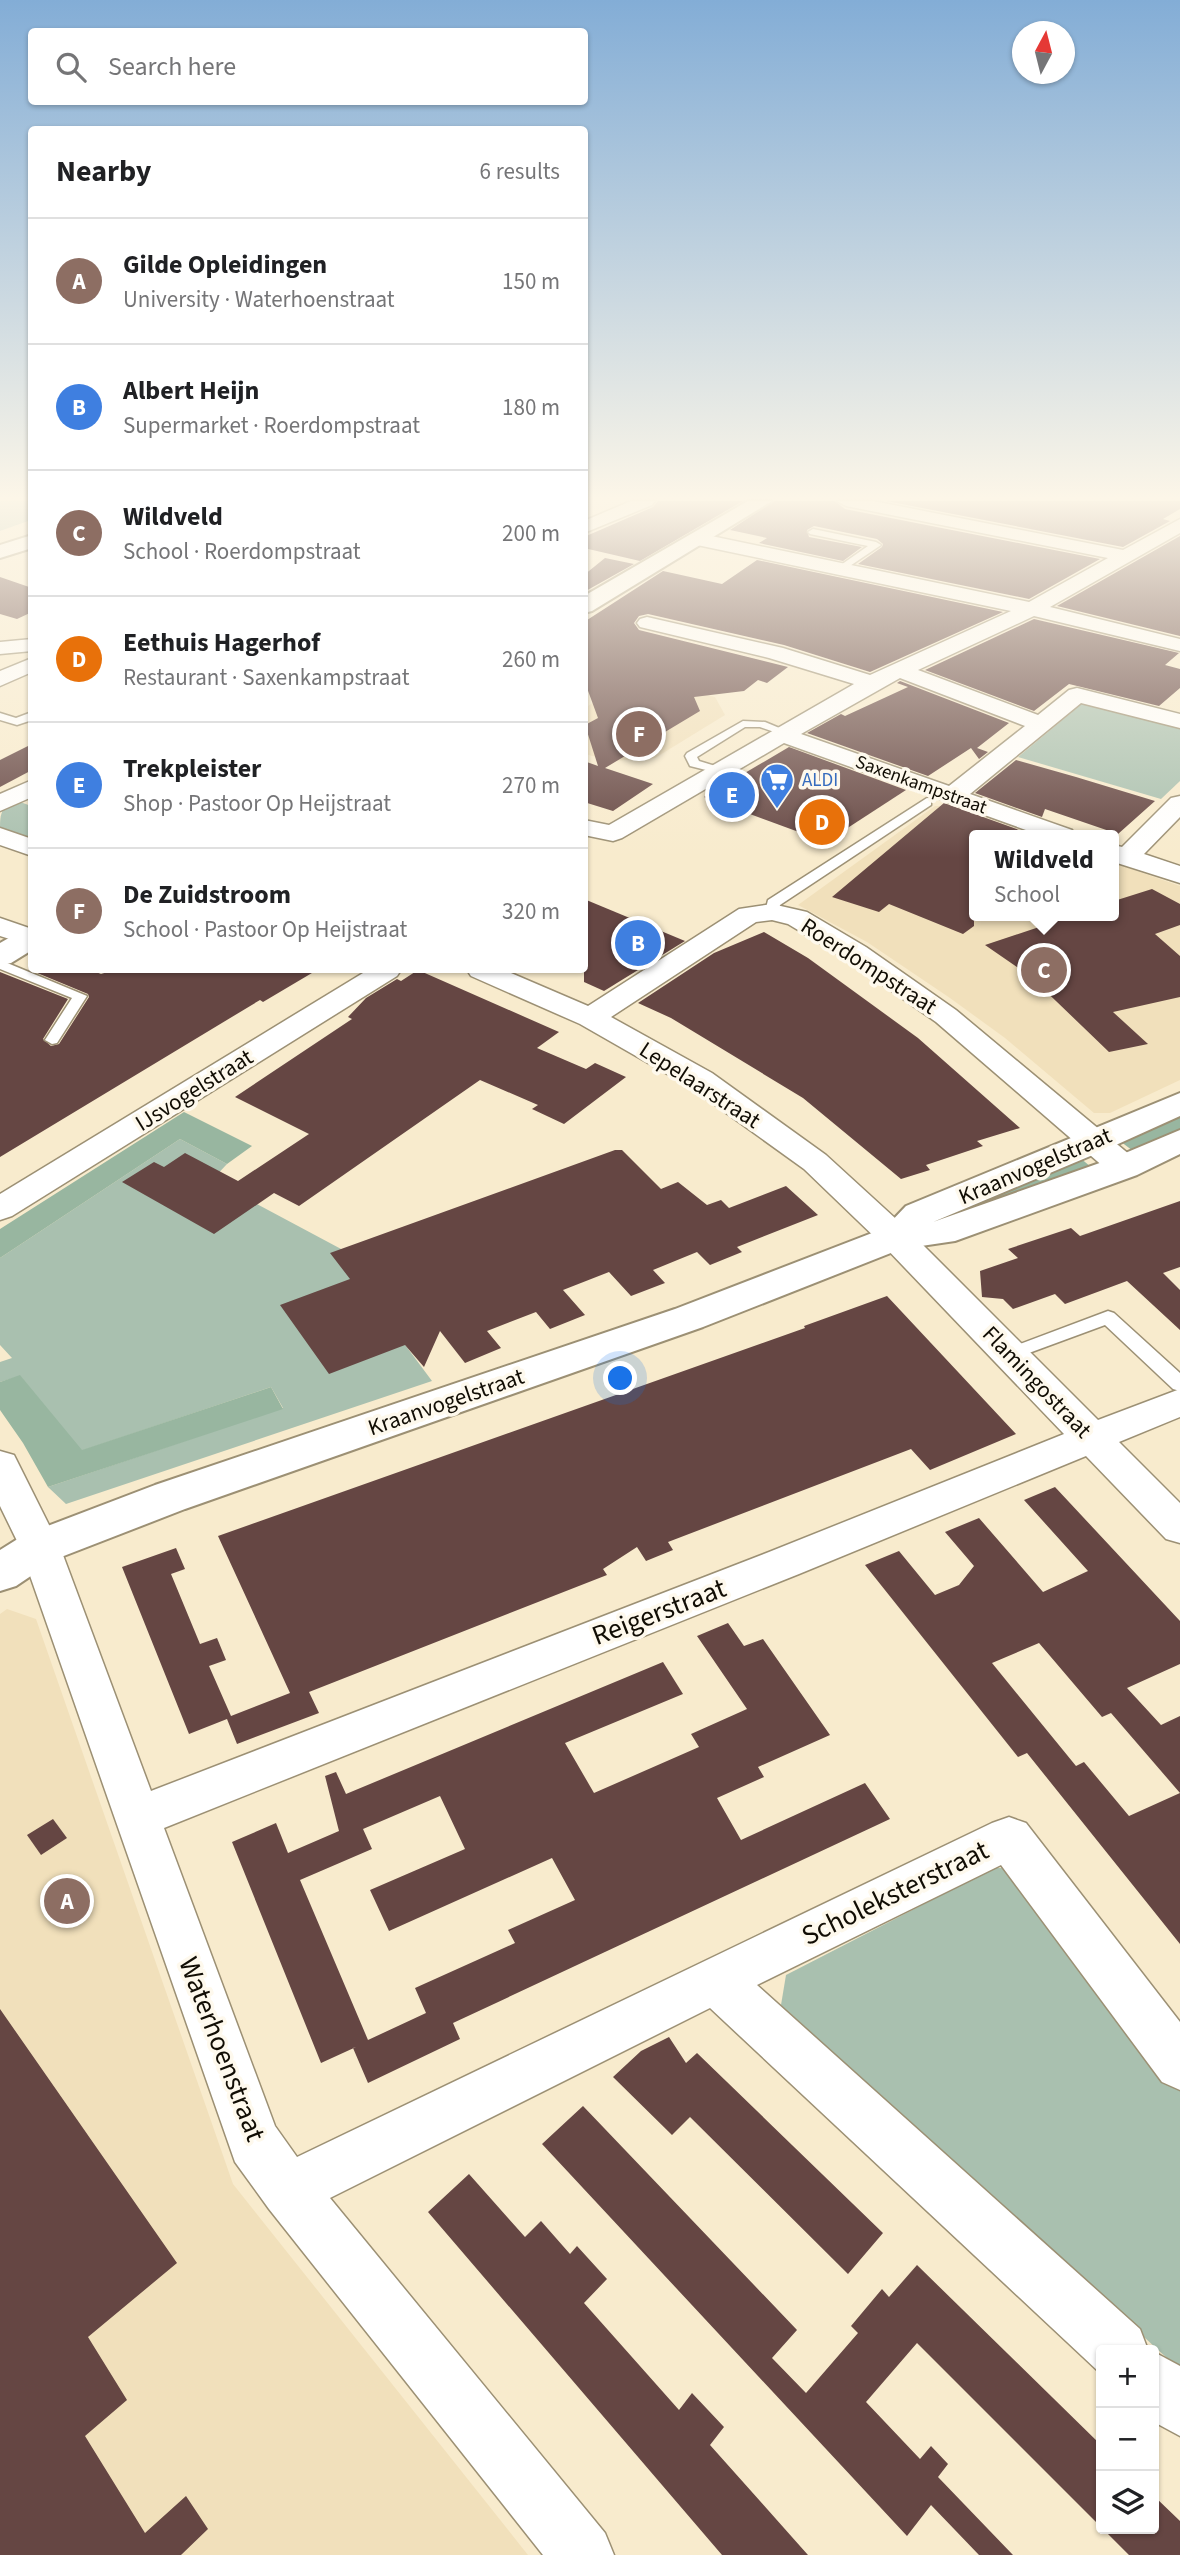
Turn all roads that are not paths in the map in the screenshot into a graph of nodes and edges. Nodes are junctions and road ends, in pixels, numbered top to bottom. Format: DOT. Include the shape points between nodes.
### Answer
graph roads {
  1 [pos="1008,620"];
  2 [pos="1078,620"];
  3 [pos="647,623"];
  4 [pos="28,645"];
  5 [pos="1180,645"];
  6 [pos="0,648"];
  7 [pos="28,666"];
  8 [pos="899,670"];
  9 [pos="0,679"];
  10 [pos="872,684"];
  11 [pos="0,716"];
  12 [pos="28,717"];
  13 [pos="1180,721"];
  14 [pos="1040,724"];
  15 [pos="782,733"];
  16 [pos="718,771"];
  17 [pos="28,790"];
  18 [pos="950,797"];
  19 [pos="927,802"];
  20 [pos="1180,803"];
  21 [pos="0,804"];
  22 [pos="588,828"];
  23 [pos="1048,830"];
  24 [pos="0,836"];
  25 [pos="28,846"];
  26 [pos="1121,855"];
  27 [pos="1180,875"];
  28 [pos="772,912"];
  29 [pos="0,926"];
  30 [pos="28,936"];
  31 [pos="28,939"];
  32 [pos="0,956"];
  33 [pos="0,964"];
  34 [pos="382,973"];
  35 [pos="488,973"];
  36 [pos="590,1018"];
  37 [pos="52,1040"];
  38 [pos="1180,1103"];
  39 [pos="1180,1141"];
  40 [pos="1095,1142"];
  41 [pos="1124,1167"];
  42 [pos="0,1209"];
  43 [pos="895,1237"];
  44 [pos="1010,1354"];
  45 [pos="1180,1384"];
  46 [pos="1180,1402"];
  47 [pos="1091,1438"];
  48 [pos="0,1465"];
  49 [pos="1180,1528"];
  50 [pos="20,1560"];
  51 [pos="136,1818"];
  52 [pos="715,1980"];
  53 [pos="1180,2064"];
  54 [pos="288,2190"];
  55 [pos="1114,2345"];
  56 [pos="1159,2387"];
  57 [pos="1180,2406"];
  58 [pos="583,2555"];
  1 -- 8 [label="street"];
  2 -- 5 [label="street"];
  3 -- 10 [label="street" via="775,653"];
  4 -- 6 [label="street"];
  7 -- 9 [label="street"];
  8 -- 10 [label="street"];
  8 -- 14 [label="street"];
  10 -- 15 [label="street"];
  11 -- 12 [label="lane" via="17,722"];
  13 -- 14 [label="street" via="1077,695"];
  14 -- 18 [label="street"];
  15 -- 16 [label="street"];
  15 -- 16 [label="lane" via="761,724 743,724 691,756 694,762"];
  15 -- 18 [label="street, Saxenkampstraat"];
  16 -- 22 [label="street" via="613,832"];
  17 -- 21 [label="street"];
  18 -- 23 [label="street, Saxenkampstraat"];
  19 -- 28 [label="lane" via="773,903"];
  20 -- 26 [label="street"];
  24 -- 25 [label="street"];
  26 -- 27 [label="street"];
  28 -- 36 [label="street, Roerdompstraat" via="749,915"];
  28 -- 40 [label="street, Roerdompstraat" via="797,918 844,946 946,1016"];
  29 -- 30 [label="street"];
  31 -- 32 [label="street"];
  33 -- 37 [label="lane" via="80,996"];
  34 -- 42 [label="street, IJsvogelstraat"];
  35 -- 36 [label="street, Lepelaarstraat"];
  36 -- 43 [label="street, Lepelaarstraat" via="711,1087 815,1162"];
  38 -- 40 [label="street, Kraanvogelstraat"];
  39 -- 41 [label="street, Kraanvogelstraat"];
  40 -- 41 [label="street, Roerdompstraat"];
  40 -- 43 [label="street, Kraanvogelstraat" via="919,1214"];
  41 -- 43 [label="street, Kraanvogelstraat" via="942,1233"];
  43 -- 44 [label="street, Flamingostraat"];
  43 -- 50 [label="street, Kraanvogelstraat" via="689,1318 170,1497"];
  44 -- 45 [label="lane" via="1108,1317"];
  44 -- 47 [label="street, Flamingostraat"];
  46 -- 47 [label="street, Reigerstraat"];
  47 -- 49 [label="street, Flamingostraat"];
  47 -- 51 [label="street, Reigerstraat"];
  48 -- 50 [label="street, Waterhoenstraat"];
  50 -- 51 [label="street, Waterhoenstraat"];
  51 -- 54 [label="street, Waterhoenstraat" via="254,2143"];
  52 -- 53 [label="street, Scholeksterstraat" via="1009,1838"];
  52 -- 54 [label="street, Scholeksterstraat"];
  52 -- 55 [label="street"];
  54 -- 58 [label="street, Waterhoenstraat"];
  56 -- 57 [label="street"];
}
